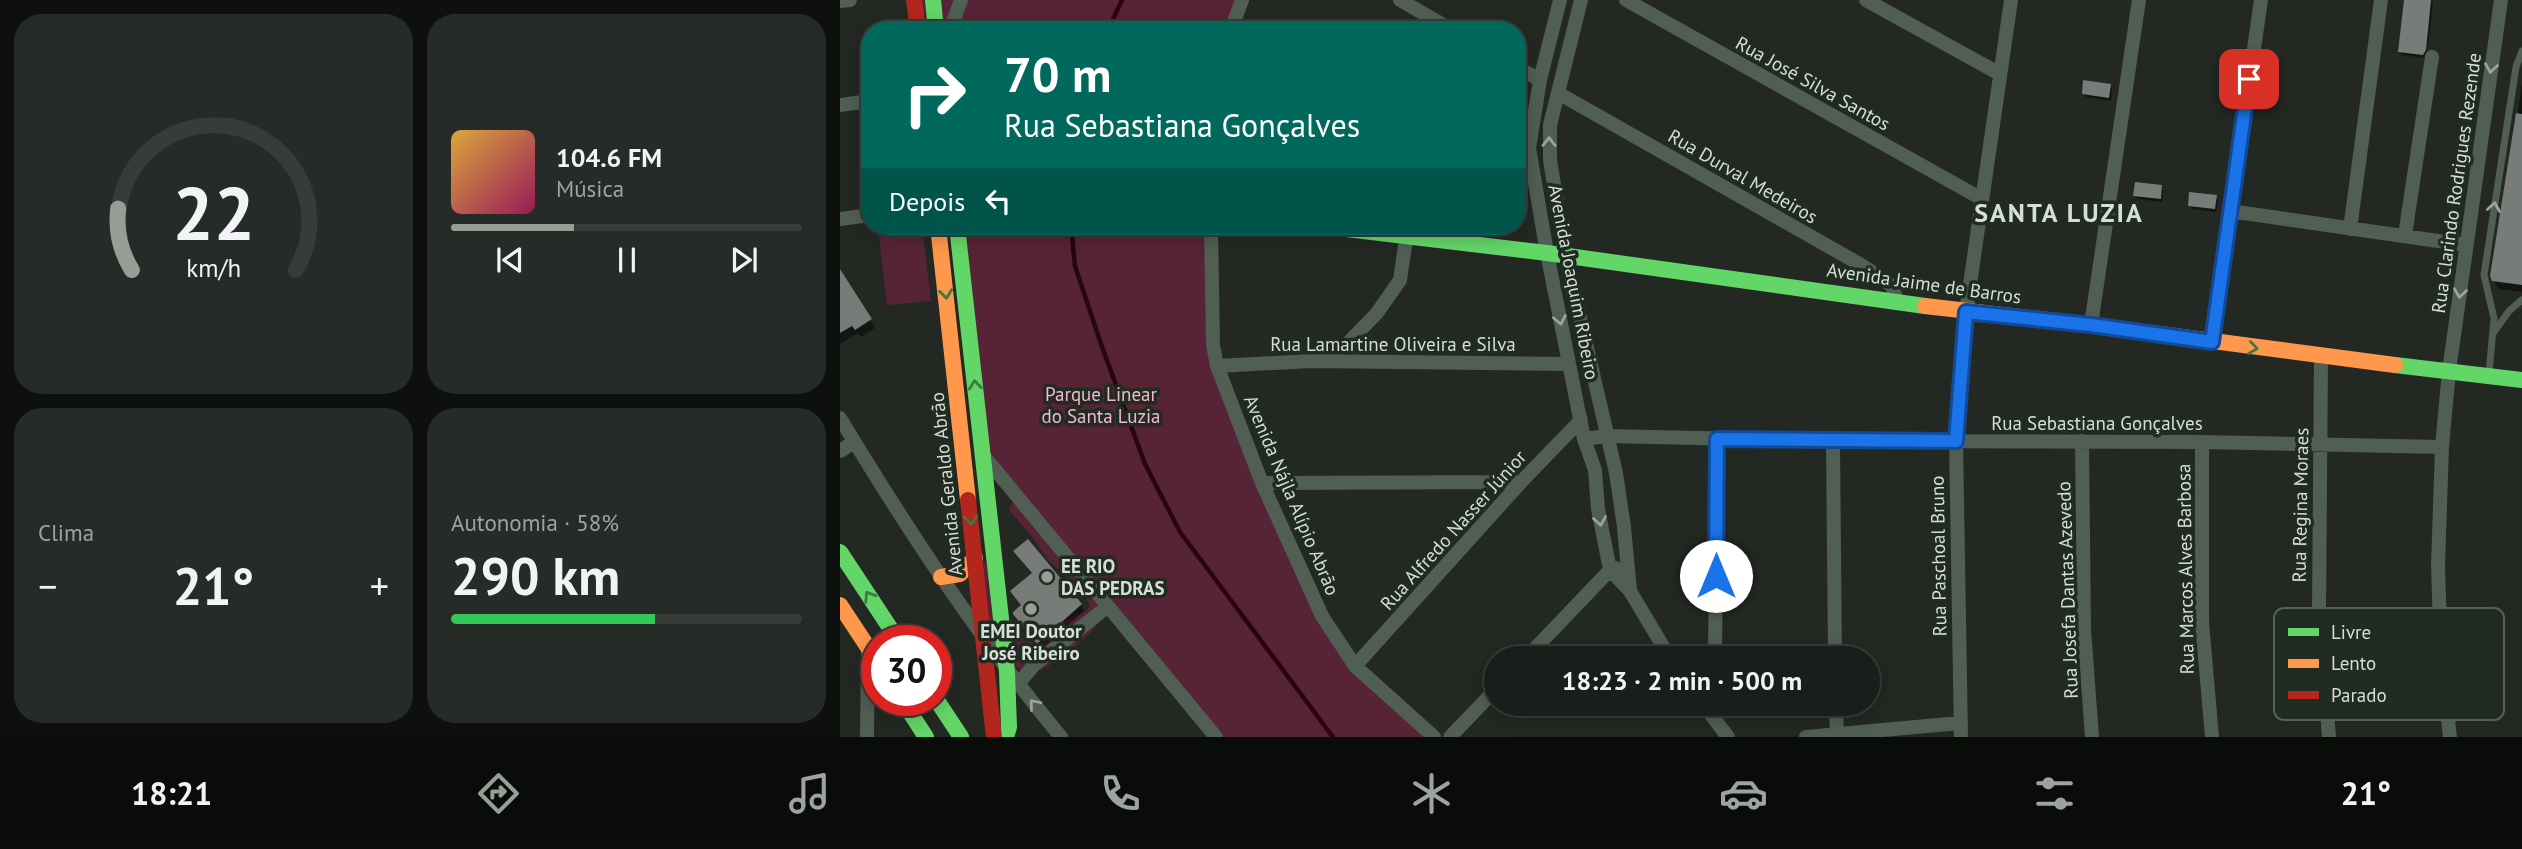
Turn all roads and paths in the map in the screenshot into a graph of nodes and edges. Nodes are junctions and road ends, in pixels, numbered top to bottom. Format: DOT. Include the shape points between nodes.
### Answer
graph roads {
  1 [pos="850,0"];
  2 [pos="915,0"];
  3 [pos="933,0"];
  4 [pos="961,0"];
  5 [pos="1242,0"];
  6 [pos="1400,0"];
  7 [pos="1560,0"];
  8 [pos="1581,0"];
  9 [pos="1626,0"];
  10 [pos="1866,0"];
  11 [pos="2011,0"];
  12 [pos="2139,0"];
  13 [pos="2261,0"];
  14 [pos="2381,0"];
  15 [pos="2501,0"];
  16 [pos="840,1"];
  17 [pos="917,21"];
  18 [pos="935,21"];
  19 [pos="953,21"];
  20 [pos="1234,21"];
  21 [pos="1436,21"];
  22 [pos="2522,51"];
  23 [pos="2432,57"];
  24 [pos="1526,72"];
  25 [pos="2000,74"];
  26 [pos="1540,80"];
  27 [pos="1558,93"];
  28 [pos="861,102"];
  29 [pos="840,105"];
  30 [pos="1982,199"];
  31 [pos="2230,212"];
  32 [pos="861,216"];
  33 [pos="840,219"];
  34 [pos="2350,229"];
  35 [pos="939,235"];
  36 [pos="958,235"];
  37 [pos="1211,235"];
  38 [pos="1407,235"];
  39 [pos="1433,235"];
  40 [pos="2405,235"];
  41 [pos="2466,245"];
  42 [pos="1547,253"];
  43 [pos="1566,257"];
  44 [pos="2522,300"];
  45 [pos="1898,301"];
  46 [pos="1966,312"];
  47 [pos="2091,325"];
  48 [pos="2494,332"];
  49 [pos="2212,342"];
  50 [pos="2321,357"];
  51 [pos="1311,361"];
  52 [pos="1569,363"];
  53 [pos="1217,366"];
  54 [pos="2449,371"];
  55 [pos="2489,376"];
  56 [pos="2522,380"];
  57 [pos="840,418"];
  58 [pos="1581,420"];
  59 [pos="1606,436"];
  60 [pos="1584,439"];
  61 [pos="1717,439"];
  62 [pos="1833,441"];
  63 [pos="1956,441"];
  64 [pos="2082,441"];
  65 [pos="854,442"];
  66 [pos="2202,442"];
  67 [pos="2320,445"];
  68 [pos="2442,447"];
  69 [pos="840,451"];
  70 [pos="964,452"];
  71 [pos="982,453"];
  72 [pos="1521,482"];
  73 [pos="1262,483"];
  74 [pos="840,552"];
  75 [pos="975,558"];
  76 [pos="1627,563"];
  77 [pos="1610,570"];
  78 [pos="941,577"];
  79 [pos="1630,591"];
  80 [pos="840,605"];
  81 [pos="1107,607"];
  82 [pos="2319,608"];
  83 [pos="2439,608"];
  84 [pos="888,625"];
  85 [pos="861,637"];
  86 [pos="984,640"];
  87 [pos="1537,646"];
  88 [pos="1663,646"];
  89 [pos="1716,646"];
  90 [pos="1835,646"];
  91 [pos="1355,666"];
  92 [pos="1012,678"];
  93 [pos="1484,702"];
  94 [pos="868,716"];
  95 [pos="912,716"];
  96 [pos="947,716"];
  97 [pos="1718,716"];
  98 [pos="1836,716"];
  99 [pos="1960,730"];
  100 [pos="1007,732"];
  101 [pos="1837,735"];
  102 [pos="867,737"];
  103 [pos="926,737"];
  104 [pos="961,737"];
  105 [pos="994,737"];
  106 [pos="1061,737"];
  107 [pos="1216,737"];
  108 [pos="1434,737"];
  109 [pos="1450,737"];
  110 [pos="1728,737"];
  111 [pos="1806,737"];
  112 [pos="2092,737"];
  113 [pos="2212,737"];
  1 -- 16 [label="street"];
  2 -- 17 [label="street"];
  3 -- 18 [label="street"];
  4 -- 19 [label="street"];
  5 -- 20 [label="street"];
  6 -- 21 [label="street"];
  7 -- 26 [label="street, Avenida Joaquim Ribeiro"];
  8 -- 27 [label="street, Avenida Joaquim Ribeiro"];
  9 -- 30 [label="street, Rua José Silva Santos"];
  10 -- 25 [label="street"];
  11 -- 25 [label="street, Rua Paschoal Bruno"];
  12 -- 47 [label="street"];
  13 -- 31 [label="street"];
  14 -- 34 [label="street"];
  15 -- 41 [label="street, Rua Clarindo Rodrigues Rezende, one-way"];
  48 -- 22 [label="lane, one-way" via="2484,275"];
  23 -- 40 [label="street"];
  24 -- 26 [label="street"];
  25 -- 30 [label="street, Rua Paschoal Bruno"];
  26 -- 42 [label="street, Avenida Joaquim Ribeiro" via="1529,148"];
  43 -- 27 [label="street, Avenida Joaquim Ribeiro, one-way" via="1548,138"];
  27 -- 45 [label="street, Rua Durval Medeiros" via="1863,266 1892,286"];
  28 -- 29 [label="street"];
  30 -- 46 [label="street, Rua Paschoal Bruno"];
  31 -- 34 [label="street"];
  31 -- 49 [label="street"];
  32 -- 33 [label="street"];
  34 -- 40 [label="street"];
  35 -- 70 [label="street, Avenida Geraldo Abrão, one-way"];
  71 -- 36 [label="street, Avenida Geraldo Abrão, one-way"];
  37 -- 53 [label="street, Avenida Nájla Alípio Abrão"];
  38 -- 51 [label="street" via="1400,280 1377,313 1347,344"];
  39 -- 42 [label="street, Avenida Jaime de Barros"];
  40 -- 41 [label="street"];
  41 -- 54 [label="street, Rua Clarindo Rodrigues Rezende, one-way"];
  42 -- 43 [label="street, Avenida Jaime de Barros"];
  42 -- 52 [label="street, Avenida Joaquim Ribeiro, one-way"];
  43 -- 45 [label="street, Avenida Jaime de Barros"];
  43 -- 59 [label="street, Avenida Joaquim Ribeiro"];
  44 -- 48 [label="lane"];
  45 -- 46 [label="street, Avenida Jaime de Barros"];
  46 -- 47 [label="street, Avenida Jaime de Barros"];
  46 -- 63 [label="street, Rua Paschoal Bruno"];
  47 -- 49 [label="street, Avenida Jaime de Barros"];
  48 -- 55 [label="lane"];
  49 -- 50 [label="street, Avenida Jaime de Barros, one-way"];
  50 -- 54 [label="street, Avenida Jaime de Barros"];
  50 -- 67 [label="street, Rua Regina Moraes"];
  51 -- 52 [label="street, Rua Lamartine Oliveira e Silva"];
  51 -- 53 [label="street, Rua Lamartine Oliveira e Silva"];
  52 -- 58 [label="street, Avenida Joaquim Ribeiro"];
  53 -- 73 [label="street, Avenida Nájla Alípio Abrão"];
  54 -- 55 [label="street, Avenida Jaime de Barros"];
  54 -- 68 [label="street, Rua Clarindo Rodrigues Rezende"];
  55 -- 56 [label="street, Avenida Jaime de Barros"];
  57 -- 65 [label="street"];
  58 -- 60 [label="street, Avenida Joaquim Ribeiro"];
  58 -- 72 [label="street, Rua Alfredo Nasser Júnior"];
  59 -- 60 [label="street, Rua Sebastiana Gonçalves"];
  59 -- 61 [label="street, Rua Sebastiana Gonçalves"];
  59 -- 76 [label="street, Avenida Joaquim Ribeiro" via="1616,473"];
  60 -- 77 [label="street, Avenida Joaquim Ribeiro, one-way" via="1595,470"];
  61 -- 62 [label="street, Rua Sebastiana Gonçalves"];
  61 -- 89 [label="street"];
  62 -- 63 [label="street, Rua Sebastiana Gonçalves"];
  62 -- 90 [label="street"];
  63 -- 64 [label="street, Rua Sebastiana Gonçalves"];
  63 -- 99 [label="street, Rua Paschoal Bruno"];
  64 -- 66 [label="street, Rua Sebastiana Gonçalves"];
  64 -- 112 [label="street, Rua Josefa Dantas Azevedo" via="2084,629"];
  65 -- 69 [label="street"];
  65 -- 78 [label="street"];
  66 -- 67 [label="street, Rua Sebastiana Gonçalves"];
  66 -- 113 [label="street, Rua Marcos Alves Barbosa" via="2202,622"];
  67 -- 68 [label="street, Rua Sebastiana Gonçalves"];
  67 -- 82 [label="street, Rua Regina Moraes"];
  68 -- 83 [label="street, Rua Clarindo Rodrigues Rezende"];
  70 -- 71 [label="street"];
  70 -- 75 [label="street, Avenida Geraldo Abrão, one-way"];
  71 -- 81 [label="street"];
  71 -- 92 [label="street, Avenida Geraldo Abrão"];
  72 -- 73 [label="street"];
  72 -- 91 [label="street, Rua Alfredo Nasser Júnior"];
  73 -- 91 [label="street, Avenida Nájla Alípio Abrão" via="1322,616"];
  84 -- 74 [label="street, one-way"];
  75 -- 78 [label="street" via="960,573"];
  75 -- 86 [label="street, Avenida Geraldo Abrão"];
  76 -- 77 [label="street"];
  76 -- 79 [label="street, Avenida Joaquim Ribeiro"];
  77 -- 79 [label="street"];
  77 -- 87 [label="street"];
  78 -- 86 [label="street"];
  79 -- 88 [label="street"];
  80 -- 85 [label="street"];
  81 -- 92 [label="street"];
  81 -- 107 [label="street"];
  86 -- 92 [label="street"];
  86 -- 105 [label="street, Avenida Geraldo Abrão"];
  91 -- 108 [label="street, Avenida Nájla Alípio Abrão"];
  92 -- 100 [label="street, Avenida Geraldo Abrão"];
  106 -- 92 [label="street, one-way"];
  93 -- 109 [label="street"];
  94 -- 102 [label="street"];
  95 -- 103 [label="street"];
  96 -- 104 [label="street"];
  97 -- 110 [label="street"];
  98 -- 101 [label="street"];
  99 -- 101 [label="street"];
  101 -- 111 [label="street"];
}
